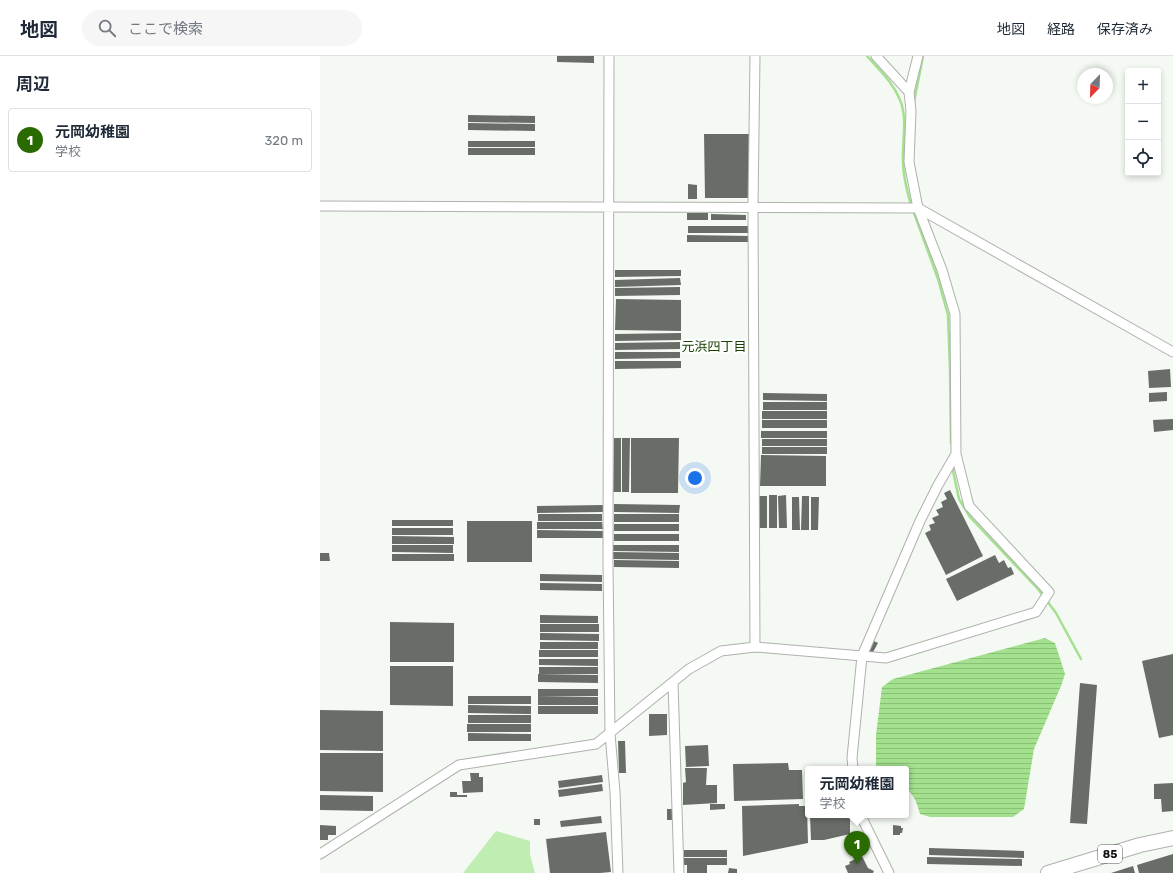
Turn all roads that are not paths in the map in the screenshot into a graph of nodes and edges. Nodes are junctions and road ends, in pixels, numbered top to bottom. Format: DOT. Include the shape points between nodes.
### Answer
graph roads {
  1 [pos="609,56"];
  2 [pos="755,56"];
  3 [pos="876,56"];
  4 [pos="918,56"];
  5 [pos="909,92"];
  6 [pos="320,206"];
  7 [pos="609,207"];
  8 [pos="753,207"];
  9 [pos="914,207"];
  10 [pos="1173,352"];
  11 [pos="956,454"];
  12 [pos="755,647"];
  13 [pos="862,656"];
  14 [pos="673,682"];
  15 [pos="610,734"];
  16 [pos="853,766"];
  17 [pos="862,818"];
  18 [pos="1173,838"];
  19 [pos="320,854"];
  20 [pos="1063,871"];
  21 [pos="618,873"];
  22 [pos="679,873"];
  23 [pos="889,873"];
  24 [pos="1048,873"];
  1 -- 7 [label="street"];
  2 -- 8 [label="street"];
  3 -- 5 [label="street"];
  4 -- 5 [label="street"];
  5 -- 9 [label="street" via="909,162"];
  6 -- 7 [label="street"];
  7 -- 8 [label="street"];
  7 -- 15 [label="street"];
  8 -- 9 [label="street"];
  8 -- 12 [label="street"];
  9 -- 10 [label="street"];
  9 -- 11 [label="street" via="942,270 954,314"];
  11 -- 13 [label="street" via="920,521"];
  11 -- 13 [label="street" via="969,506 1049,592 1036,612 886,658"];
  12 -- 13 [label="street"];
  12 -- 14 [label="street" via="722,650 689,669"];
  13 -- 16 [label="street"];
  14 -- 15 [label="street"];
  14 -- 22 [label="street"];
  15 -- 19 [label="street" via="596,744 459,765"];
  15 -- 21 [label="street"];
  17 -- 23 [label="street"];
  18 -- 20 [label="main road, 85" via="1140,845"];
  20 -- 24 [label="main road, 85"];
}
